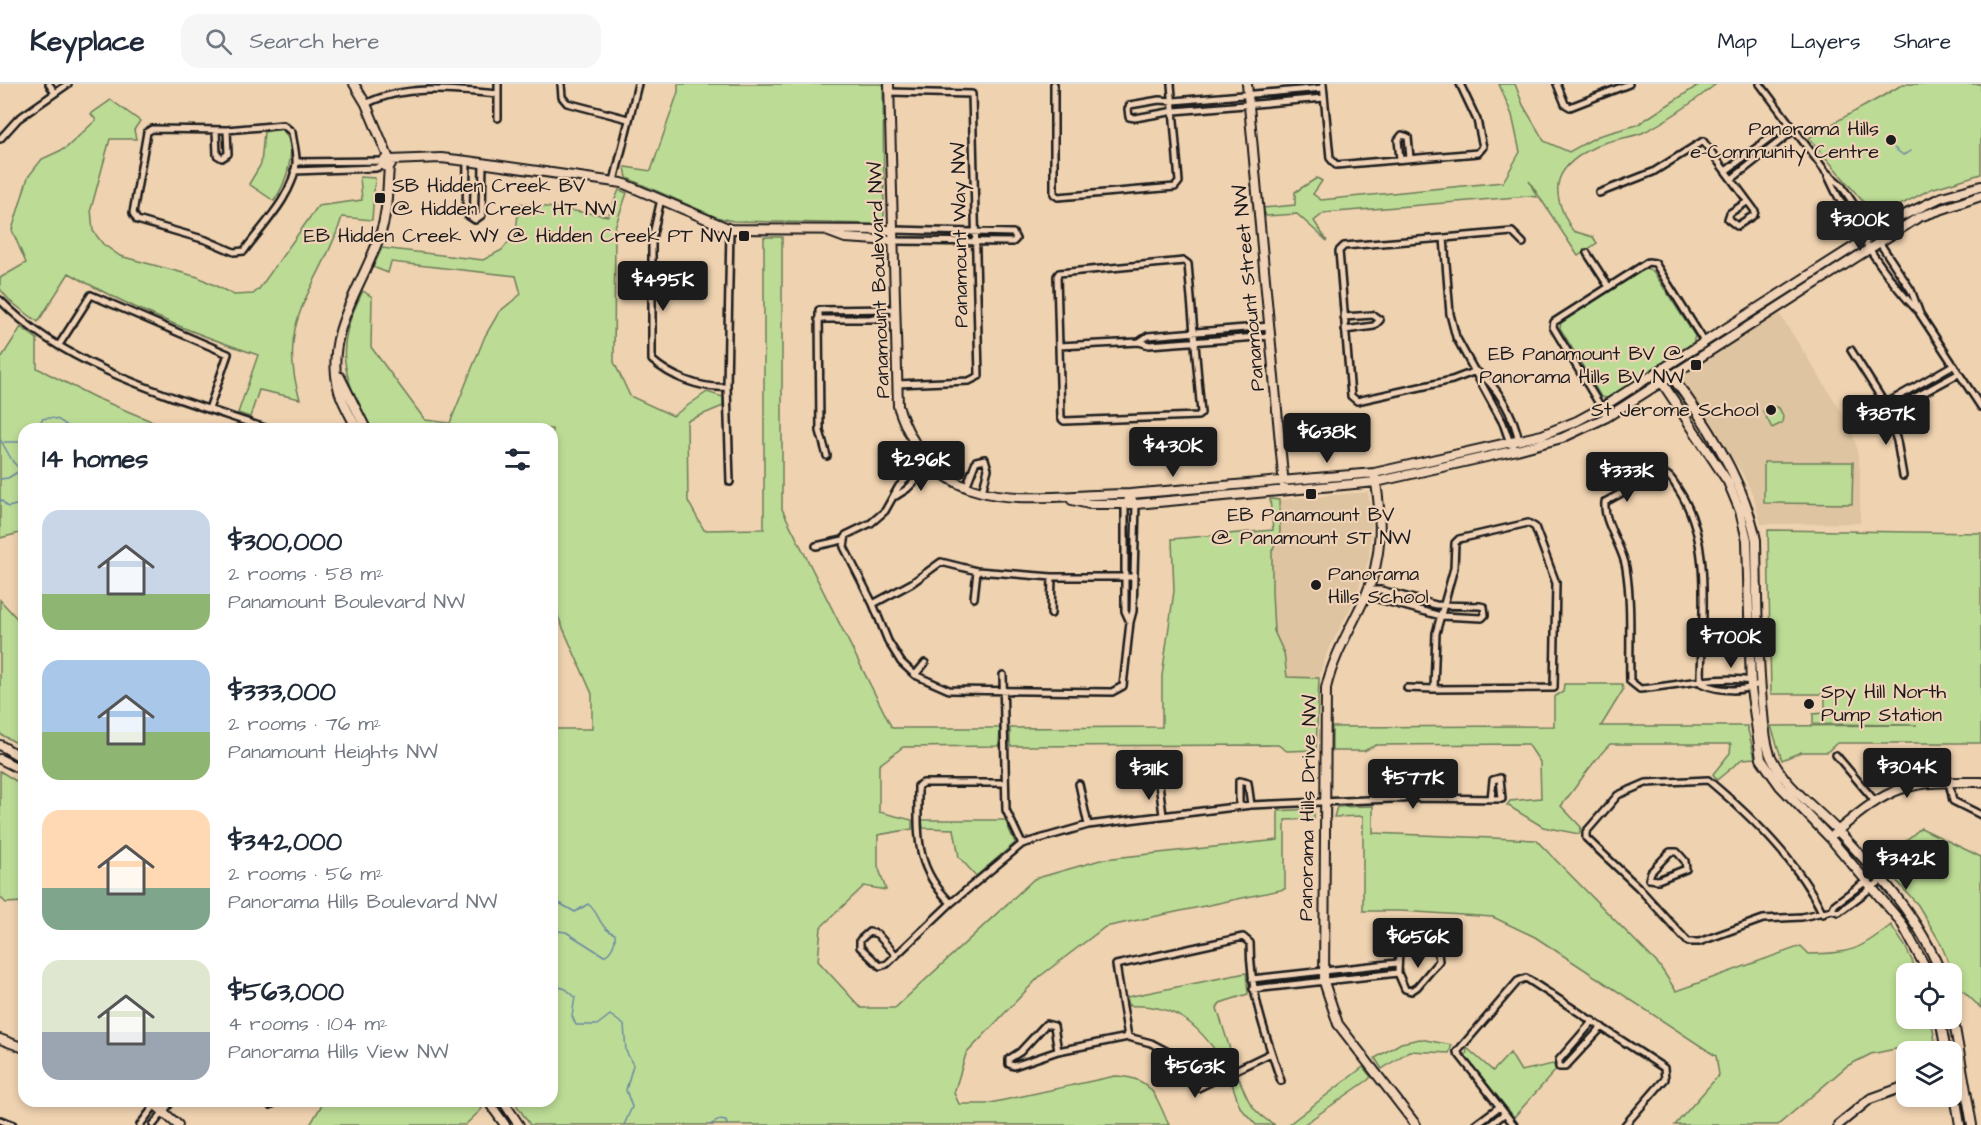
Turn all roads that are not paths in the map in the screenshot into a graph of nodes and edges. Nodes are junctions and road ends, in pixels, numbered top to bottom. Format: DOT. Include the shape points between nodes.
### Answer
graph roads {
  1 [pos="49,84"];
  2 [pos="68,84"];
  3 [pos="354,84"];
  4 [pos="498,84"];
  5 [pos="561,84"];
  6 [pos="638,84"];
  7 [pos="1054,84"];
  8 [pos="1171,84"];
  9 [pos="1247,84"];
  10 [pos="1460,84"];
  11 [pos="1557,84"];
  12 [pos="1629,84"];
  13 [pos="1760,84"];
  14 [pos="1323,86"];
  15 [pos="889,88"];
  16 [pos="55,93"];
  17 [pos="498,94"];
  18 [pos="1248,94"];
  19 [pos="1324,98"];
  20 [pos="1174,101"];
  21 [pos="366,104"];
  22 [pos="1249,104"];
  23 [pos="1175,111"];
  24 [pos="498,118"];
  25 [pos="628,119"];
  26 [pos="1789,123"];
  27 [pos="216,130"];
  28 [pos="227,130"];
  29 [pos="1794,130"];
  30 [pos="0,139"];
  31 [pos="1410,158"];
  32 [pos="1400,159"];
  33 [pos="467,161"];
  34 [pos="296,162"];
  35 [pos="387,163"];
  36 [pos="483,164"];
  37 [pos="294,171"];
  38 [pos="1826,172"];
  39 [pos="1730,174"];
  40 [pos="614,181"];
  41 [pos="1981,186"];
  42 [pos="1599,193"];
  43 [pos="1981,196"];
  44 [pos="662,199"];
  45 [pos="1747,202"];
  46 [pos="730,229"];
  47 [pos="894,230"];
  48 [pos="828,232"];
  49 [pos="976,232"];
  50 [pos="1874,233"];
  51 [pos="1444,238"];
  52 [pos="1865,238"];
  53 [pos="894,241"];
  54 [pos="976,242"];
  55 [pos="1879,242"];
  56 [pos="1523,243"];
  57 [pos="1870,247"];
  58 [pos="1587,253"];
  59 [pos="1609,287"];
  60 [pos="0,300"];
  61 [pos="1761,306"];
  62 [pos="895,309"];
  63 [pos="1920,314"];
  64 [pos="1766,315"];
  65 [pos="1344,317"];
  66 [pos="819,319"];
  67 [pos="895,319"];
  68 [pos="1270,326"];
  69 [pos="1346,330"];
  70 [pos="1194,332"];
  71 [pos="1271,336"];
  72 [pos="1195,341"];
  73 [pos="1139,342"];
  74 [pos="1705,342"];
  75 [pos="59,345"];
  76 [pos="1059,346"];
  77 [pos="1851,350"];
  78 [pos="1710,351"];
  79 [pos="1953,366"];
  80 [pos="1665,369"];
  81 [pos="337,371"];
  82 [pos="1476,371"];
  83 [pos="1657,374"];
  84 [pos="1958,374"];
  85 [pos="1671,376"];
  86 [pos="1662,382"];
  87 [pos="897,384"];
  88 [pos="727,387"];
  89 [pos="1885,404"];
  90 [pos="1981,406"];
  91 [pos="1601,408"];
  92 [pos="209,409"];
  93 [pos="1888,412"];
  94 [pos="1607,417"];
  95 [pos="250,423"];
  96 [pos="354,423"];
  97 [pos="363,423"];
  98 [pos="1519,440"];
  99 [pos="1510,443"];
  100 [pos="1518,450"];
  101 [pos="827,456"];
  102 [pos="928,464"];
  103 [pos="1374,473"];
  104 [pos="1903,476"];
  105 [pos="730,482"];
  106 [pos="1376,482"];
  107 [pos="1284,486"];
  108 [pos="966,487"];
  109 [pos="982,492"];
  110 [pos="1130,494"];
  111 [pos="1068,498"];
  112 [pos="1125,504"];
  113 [pos="1137,504"];
  114 [pos="843,540"];
  115 [pos="816,546"];
  116 [pos="977,571"];
  117 [pos="1052,577"];
  118 [pos="1134,577"];
  119 [pos="1126,578"];
  120 [pos="1371,591"];
  121 [pos="974,598"];
  122 [pos="873,604"];
  123 [pos="1445,605"];
  124 [pos="1051,614"];
  125 [pos="1441,616"];
  126 [pos="1130,622"];
  127 [pos="925,663"];
  128 [pos="915,675"];
  129 [pos="1004,675"];
  130 [pos="1750,680"];
  131 [pos="1701,683"];
  132 [pos="1760,683"];
  133 [pos="1407,688"];
  134 [pos="1434,689"];
  135 [pos="1751,689"];
  136 [pos="1004,690"];
  137 [pos="0,745"];
  138 [pos="1836,755"];
  139 [pos="18,756"];
  140 [pos="0,759"];
  141 [pos="18,768"];
  142 [pos="1949,782"];
  143 [pos="1981,782"];
  144 [pos="1005,783"];
  145 [pos="1079,784"];
  146 [pos="1159,784"];
  147 [pos="1414,798"];
  148 [pos="1404,799"];
  149 [pos="1491,799"];
  150 [pos="1874,800"];
  151 [pos="1324,802"];
  152 [pos="1251,805"];
  153 [pos="1239,806"];
  154 [pos="1163,815"];
  155 [pos="1981,815"];
  156 [pos="1088,825"];
  157 [pos="1838,831"];
  158 [pos="1830,838"];
  159 [pos="1022,844"];
  160 [pos="1876,874"];
  161 [pos="1649,879"];
  162 [pos="1867,880"];
  163 [pos="1882,880"];
  164 [pos="1638,887"];
  165 [pos="1873,888"];
  166 [pos="951,903"];
  167 [pos="1832,910"];
  168 [pos="1823,914"];
  169 [pos="895,954"];
  170 [pos="1397,963"];
  171 [pos="1923,963"];
  172 [pos="1936,963"];
  173 [pos="1323,972"];
  174 [pos="1398,973"];
  175 [pos="1252,979"];
  176 [pos="1324,982"];
  177 [pos="1253,989"];
  178 [pos="1593,1021"];
  179 [pos="1602,1027"];
  180 [pos="1955,1029"];
  181 [pos="1128,1038"];
  182 [pos="0,1039"];
  183 [pos="18,1046"];
  184 [pos="1058,1051"];
  185 [pos="1271,1053"];
  186 [pos="1963,1076"];
  187 [pos="1281,1081"];
  188 [pos="1896,1090"];
  189 [pos="152,1107"];
  190 [pos="161,1107"];
  191 [pos="167,1107"];
  192 [pos="492,1107"];
  193 [pos="507,1107"];
  194 [pos="1499,1107"];
  195 [pos="1957,1107"];
  196 [pos="164,1110"];
  197 [pos="1504,1114"];
  198 [pos="0,1120"];
  199 [pos="13,1125"];
  200 [pos="140,1125"];
  201 [pos="153,1125"];
  202 [pos="178,1125"];
  203 [pos="505,1125"];
  204 [pos="519,1125"];
  205 [pos="1416,1125"];
  206 [pos="1475,1125"];
  207 [pos="1490,1125"];
  208 [pos="1514,1125"];
  209 [pos="1625,1125"];
  210 [pos="1838,1125"];
  211 [pos="1960,1125"];
  212 [pos="1972,1125"];
  1 -- 16 [label="street"];
  2 -- 16 [label="street"];
  3 -- 21 [label="street"];
  4 -- 17 [label="street"];
  5 -- 25 [label="street" via="567,103"];
  6 -- 25 [label="street"];
  7 -- 23 [label="street" via="1054,194 1058,197 1174,187 1179,183"];
  8 -- 20 [label="street"];
  9 -- 18 [label="street, Panamount Street NW"];
  10 -- 31 [label="street" via="1477,120 1483,147 1478,153"];
  11 -- 12 [label="street" via="1564,104 1570,107"];
  13 -- 26 [label="street"];
  14 -- 18 [label="street"];
  14 -- 19 [label="street"];
  15 -- 47 [label="street, Panamount Boulevard NW"];
  15 -- 49 [label="street, Panamount Way NW" via="972,94"];
  16 -- 30 [label="street" via="18,119"];
  17 -- 21 [label="street" via="404,91"];
  17 -- 24 [label="street"];
  18 -- 20 [label="street"];
  18 -- 22 [label="street, Panamount Street NW"];
  19 -- 22 [label="street"];
  19 -- 32 [label="street" via="1332,162 1336,165"];
  20 -- 23 [label="street"];
  20 -- 23 [label="street" via="1130,105 1128,110 1130,117 1135,118"];
  21 -- 35 [label="street"];
  22 -- 23 [label="street"];
  22 -- 68 [label="street, Panamount Street NW"];
  25 -- 40 [label="street"];
  26 -- 29 [label="street"];
  26 -- 39 [label="street"];
  27 -- 28 [label="street"];
  27 -- 28 [label="street" via="217,155 222,158 228,154"];
  27 -- 37 [label="street" via="147,132 133,213 137,220 234,252 244,251 283,197"];
  28 -- 34 [label="street" via="283,125 292,132"];
  29 -- 38 [label="street"];
  29 -- 39 [label="street"];
  31 -- 32 [label="street"];
  31 -- 32 [label="street" via="1408,137 1402,135 1398,140"];
  33 -- 35 [label="street" via="441,158"];
  33 -- 36 [label="street"];
  33 -- 36 [label="street" via="466,214 475,220 482,215"];
  34 -- 35 [label="street"];
  34 -- 37 [label="street"];
  35 -- 37 [label="street" via="376,168"];
  35 -- 81 [label="street" via="386,215 344,314 336,351"];
  36 -- 40 [label="street"];
  38 -- 50 [label="street" via="1841,185"];
  38 -- 52 [label="street"];
  39 -- 42 [label="street" via="1706,143 1700,142 1653,172"];
  39 -- 45 [label="street"];
  40 -- 44 [label="street"];
  41 -- 50 [label="street, Panamount Boulevard NW" via="1942,197"];
  43 -- 55 [label="street, Panamount Boulevard NW" via="1919,217"];
  44 -- 46 [label="street"];
  44 -- 88 [label="street" via="651,239 652,360 662,369 708,388"];
  45 -- 45 [label="street" via="1730,213 1731,224 1737,226 1754,215"];
  46 -- 48 [label="street"];
  46 -- 88 [label="street"];
  47 -- 48 [label="street"];
  47 -- 49 [label="street"];
  47 -- 53 [label="street, Panamount Boulevard NW"];
  48 -- 53 [label="street" via="845,238"];
  49 -- 54 [label="street, Panamount Way NW"];
  49 -- 54 [label="street" via="1013,233 1016,239"];
  50 -- 52 [label="street, Panamount Boulevard NW"];
  50 -- 55 [label="street"];
  51 -- 56 [label="street" via="1512,232"];
  51 -- 65 [label="street" via="1344,246 1339,251"];
  51 -- 82 [label="street" via="1450,314 1456,337"];
  52 -- 57 [label="street"];
  52 -- 61 [label="street, Panamount Boulevard NW"];
  53 -- 54 [label="street"];
  53 -- 62 [label="street, Panamount Boulevard NW"];
  54 -- 87 [label="street, Panamount Way NW" via="979,376 969,381"];
  55 -- 57 [label="street, Panamount Boulevard NW"];
  55 -- 63 [label="street" via="1911,290"];
  57 -- 63 [label="street"];
  57 -- 64 [label="street, Panamount Boulevard NW"];
  58 -- 59 [label="street"];
  59 -- 74 [label="street" via="1648,262 1655,263"];
  59 -- 91 [label="street" via="1554,322 1553,327"];
  60 -- 75 [label="street"];
  61 -- 64 [label="street"];
  61 -- 74 [label="street, Panamount Boulevard NW"];
  62 -- 66 [label="street" via="819,310"];
  62 -- 67 [label="street, Panamount Boulevard NW"];
  63 -- 79 [label="street"];
  64 -- 78 [label="street, Panamount Boulevard NW"];
  65 -- 69 [label="street"];
  65 -- 69 [label="street" via="1373,315 1380,320 1374,326"];
  66 -- 67 [label="street"];
  66 -- 101 [label="street" via="820,431"];
  67 -- 87 [label="street, Panamount Boulevard NW"];
  68 -- 70 [label="street"];
  68 -- 71 [label="street, Panamount Street NW"];
  69 -- 82 [label="street" via="1352,396 1357,401"];
  70 -- 72 [label="street"];
  70 -- 73 [label="street" via="1148,336"];
  70 -- 76 [label="street" via="1188,264 1184,261 1059,273"];
  71 -- 72 [label="street"];
  71 -- 107 [label="street, Panamount Street NW"];
  72 -- 73 [label="street" via="1149,345"];
  72 -- 76 [label="street" via="1201,413 1198,416 1064,421"];
  73 -- 76 [label="street"];
  74 -- 78 [label="street"];
  74 -- 80 [label="street, Panamount Boulevard NW"];
  75 -- 92 [label="street" via="94,364"];
  75 -- 92 [label="street" via="91,295 228,354"];
  77 -- 89 [label="street"];
  78 -- 85 [label="street, Panamount Boulevard NW"];
  79 -- 84 [label="street"];
  79 -- 89 [label="street"];
  80 -- 83 [label="street, Panamount Boulevard NW"];
  80 -- 85 [label="street"];
  81 -- 96 [label="street" via="339,392"];
  81 -- 97 [label="street"];
  82 -- 98 [label="street" via="1486,377 1501,399"];
  82 -- 99 [label="street"];
  83 -- 86 [label="street"];
  83 -- 91 [label="street, Panamount Boulevard NW"];
  84 -- 90 [label="street"];
  84 -- 93 [label="street"];
  85 -- 86 [label="street, Panamount Boulevard NW"];
  85 -- 132 [label="street" via="1736,476 1746,500 1756,540"];
  86 -- 94 [label="street, Panamount Boulevard NW"];
  86 -- 130 [label="street" via="1728,482 1740,511 1747,540"];
  87 -- 102 [label="street, Panamount Boulevard NW" via="898,406 907,432"];
  88 -- 105 [label="street"];
  89 -- 93 [label="street"];
  91 -- 94 [label="street"];
  91 -- 98 [label="street, Panamount Boulevard NW" via="1577,421"];
  92 -- 95 [label="street"];
  93 -- 104 [label="street"];
  94 -- 100 [label="street, Panamount Boulevard NW" via="1562,438"];
  98 -- 99 [label="street, Panamount Boulevard NW"];
  98 -- 100 [label="street"];
  99 -- 100 [label="street"];
  99 -- 103 [label="street, Panamount Boulevard NW"];
  100 -- 106 [label="street, Panamount Boulevard NW"];
  102 -- 108 [label="street, Panamount Boulevard NW"];
  102 -- 114 [label="street" via="899,486 878,517"];
  103 -- 106 [label="street, Panorama Hills Drive NW"];
  103 -- 107 [label="street, Panamount Boulevard NW"];
  106 -- 107 [label="street, Panamount Boulevard NW"];
  106 -- 120 [label="street, Panorama Hills Drive NW" via="1380,541"];
  107 -- 110 [label="street, Panamount Boulevard NW"];
  107 -- 113 [label="street, Panamount Boulevard NW"];
  108 -- 109 [label="street, Panamount Boulevard NW"];
  108 -- 109 [label="street" via="976,461 985,459 988,469"];
  109 -- 111 [label="street, Panamount Boulevard NW" via="1012,498"];
  110 -- 111 [label="street, Panamount Boulevard NW"];
  110 -- 112 [label="street"];
  110 -- 113 [label="street"];
  111 -- 112 [label="street, Panamount Boulevard NW" via="1089,504"];
  112 -- 113 [label="street, Panamount Boulevard NW"];
  112 -- 119 [label="street"];
  113 -- 118 [label="street"];
  114 -- 115 [label="street"];
  114 -- 122 [label="street"];
  116 -- 117 [label="street"];
  116 -- 121 [label="street"];
  116 -- 122 [label="street" via="940,562"];
  117 -- 119 [label="street"];
  117 -- 124 [label="street"];
  118 -- 119 [label="street"];
  118 -- 126 [label="street"];
  119 -- 126 [label="street" via="1125,611"];
  120 -- 123 [label="street" via="1382,590"];
  120 -- 125 [label="street" via="1378,598"];
  120 -- 151 [label="street, Panorama Hills Drive NW" via="1332,662 1326,688"];
  122 -- 128 [label="street" via="888,641"];
  123 -- 125 [label="street"];
  123 -- 125 [label="street" via="1480,606 1484,607 1485,615"];
  123 -- 134 [label="street" via="1455,543 1459,539 1532,524 1556,583 1556,684 1551,690"];
  125 -- 134 [label="street" via="1436,633"];
  126 -- 136 [label="street" via="1125,678 1118,690"];
  127 -- 128 [label="street"];
  128 -- 136 [label="street" via="950,690"];
  129 -- 136 [label="street"];
  130 -- 131 [label="street"];
  130 -- 132 [label="street"];
  130 -- 135 [label="street"];
  131 -- 131 [label="street" via="1640,689 1630,681 1626,568 1604,510 1605,502 1658,473 1669,476 1683,496 1701,545"];
  131 -- 135 [label="street" via="1714,689"];
  132 -- 135 [label="street"];
  132 -- 157 [label="street" via="1766,739 1778,771"];
  133 -- 134 [label="street"];
  135 -- 158 [label="street" via="1761,759 1780,786"];
  136 -- 144 [label="street"];
  137 -- 139 [label="street"];
  138 -- 150 [label="street"];
  140 -- 141 [label="street"];
  142 -- 143 [label="street"];
  142 -- 150 [label="street" via="1899,788"];
  142 -- 155 [label="street" via="1953,801"];
  144 -- 159 [label="street" via="1006,810"];
  144 -- 166 [label="street" via="918,786 919,849 935,888"];
  145 -- 156 [label="street"];
  146 -- 154 [label="street"];
  147 -- 148 [label="street"];
  147 -- 148 [label="street" via="1409,777 1403,781"];
  147 -- 149 [label="street"];
  148 -- 151 [label="street"];
  150 -- 157 [label="street"];
  151 -- 152 [label="street"];
  151 -- 173 [label="street, Panorama Hills Drive NW"];
  152 -- 153 [label="street"];
  152 -- 153 [label="street" via="1245,780 1237,785"];
  153 -- 154 [label="street"];
  154 -- 156 [label="street"];
  156 -- 159 [label="street"];
  157 -- 158 [label="street"];
  157 -- 160 [label="street"];
  158 -- 162 [label="street"];
  159 -- 166 [label="street"];
  160 -- 162 [label="street"];
  160 -- 163 [label="street"];
  161 -- 161 [label="street" via="1683,872 1684,861 1677,852 1670,852"];
  161 -- 164 [label="street"];
  162 -- 165 [label="street"];
  162 -- 167 [label="street"];
  163 -- 165 [label="street"];
  163 -- 172 [label="street" via="1917,926"];
  164 -- 168 [label="street" via="1688,942 1699,942 1763,919"];
  164 -- 168 [label="street" via="1586,838 1586,832 1618,795 1646,783 1708,780 1798,871"];
  165 -- 167 [label="street" via="1839,912"];
  165 -- 171 [label="street" via="1901,922"];
  166 -- 169 [label="street"];
  167 -- 168 [label="street"];
  169 -- 169 [label="street" via="877,934 869,932 860,940 860,947 880,966"];
  170 -- 173 [label="street"];
  170 -- 174 [label="street"];
  170 -- 174 [label="street" via="1399,951 1406,947 1438,952 1439,961 1411,991 1405,989"];
  173 -- 175 [label="street"];
  173 -- 176 [label="street, Panorama Hills Drive NW"];
  174 -- 176 [label="street"];
  175 -- 177 [label="street"];
  175 -- 181 [label="street" via="1250,943 1243,937 1119,963 1115,968"];
  176 -- 177 [label="street"];
  176 -- 205 [label="street, Panorama Hills Drive NW" via="1338,1024"];
  177 -- 185 [label="street"];
  178 -- 179 [label="street"];
  178 -- 179 [label="street" via="1558,1061 1559,1067 1565,1067"];
  178 -- 194 [label="street" via="1530,979 1518,981 1457,1052"];
  179 -- 209 [label="street" via="1666,1071 1665,1079"];
  180 -- 186 [label="street"];
  181 -- 184 [label="street"];
  181 -- 185 [label="street" via="1168,1052 1198,1088"];
  182 -- 183 [label="street"];
  184 -- 184 [label="street" via="1054,1026 1046,1024 1009,1059 1009,1064 1014,1066"];
  185 -- 187 [label="street"];
  186 -- 212 [label="street"];
  188 -- 210 [label="street" via="1870,1099"];
  189 -- 200 [label="street"];
  190 -- 196 [label="street"];
  191 -- 196 [label="street"];
  192 -- 203 [label="street"];
  193 -- 204 [label="street"];
  194 -- 197 [label="street"];
  194 -- 206 [label="street"];
  195 -- 211 [label="street"];
  196 -- 201 [label="street"];
  196 -- 202 [label="street"];
  197 -- 207 [label="street"];
  197 -- 208 [label="street"];
  198 -- 199 [label="street"];
}
